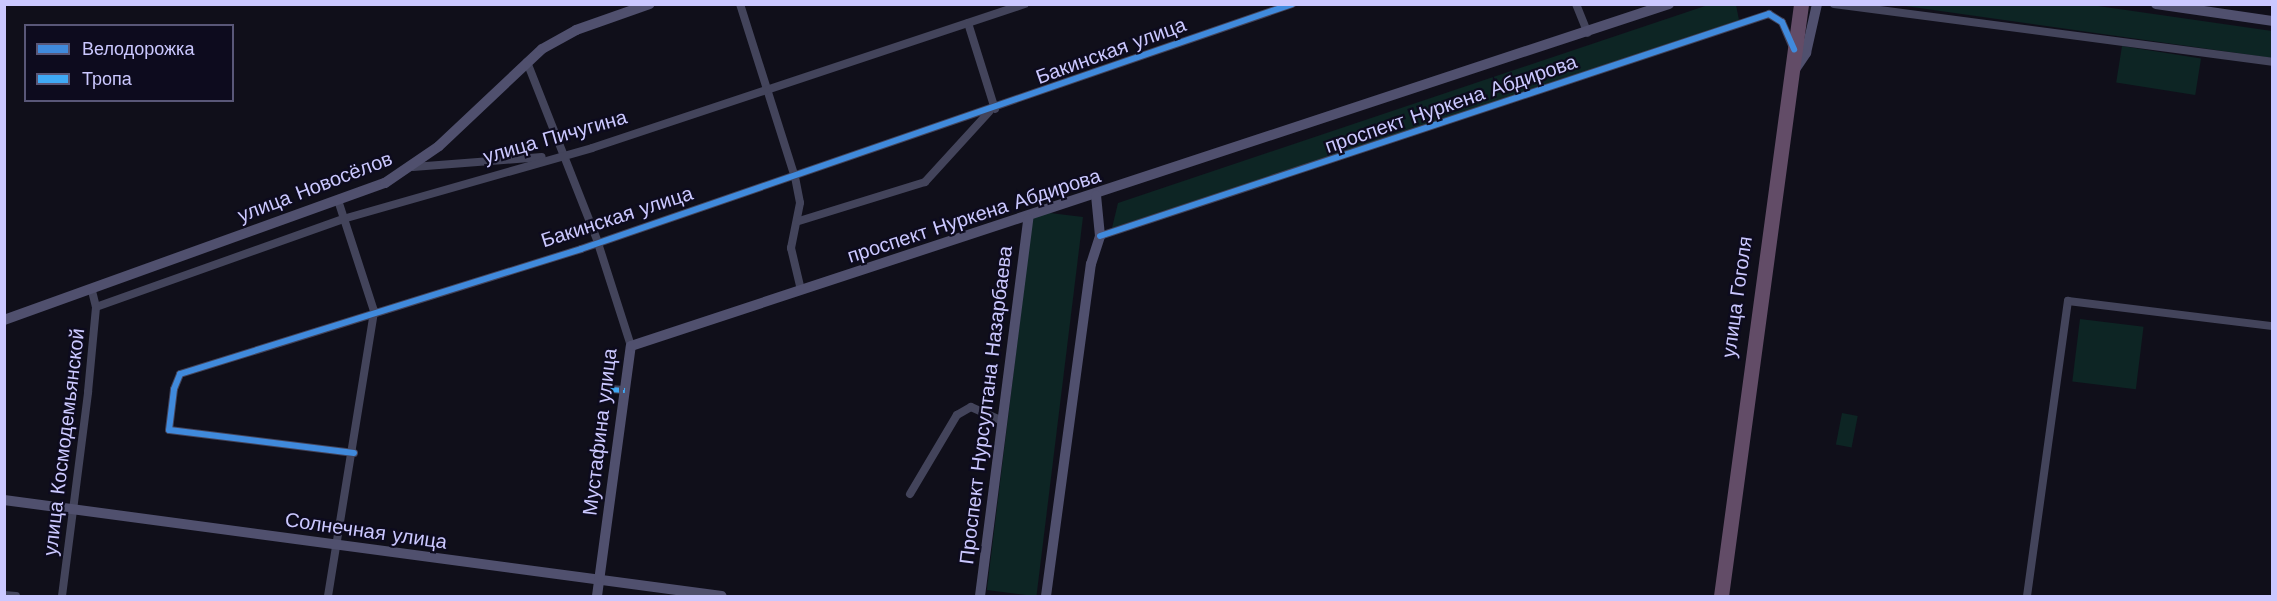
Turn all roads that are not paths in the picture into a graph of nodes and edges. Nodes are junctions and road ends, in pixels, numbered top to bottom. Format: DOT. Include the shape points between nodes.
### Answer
graph roads {
  1 [pos="650,4"];
  2 [pos="740,4"];
  3 [pos="1025,4"];
  4 [pos="1292,4"];
  5 [pos="1576,4"];
  6 [pos="1669,4"];
  7 [pos="1801,4"];
  8 [pos="1817,4"];
  9 [pos="1834,4"];
  10 [pos="2156,4"];
  11 [pos="1266,9"];
  12 [pos="2272,21"];
  13 [pos="969,23"];
  14 [pos="1588,33"];
  15 [pos="1794,49"];
  16 [pos="528,62"];
  17 [pos="2272,62"];
  18 [pos="1790,77"];
  19 [pos="767,90"];
  20 [pos="993,110"];
  21 [pos="562,155"];
  22 [pos="413,167"];
  23 [pos="795,177"];
  24 [pos="1096,195"];
  25 [pos="338,200"];
  26 [pos="343,219"];
  27 [pos="1028,219"];
  28 [pos="799,220"];
  29 [pos="1100,236"];
  30 [pos="597,240"];
  31 [pos="801,290"];
  32 [pos="92,291"];
  33 [pos="96,307"];
  34 [pos="374,311"];
  35 [pos="4,320"];
  36 [pos="2272,326"];
  37 [pos="631,346"];
  38 [pos="610,389"];
  39 [pos="625,390"];
  40 [pos="1000,420"];
  41 [pos="354,453"];
  42 [pos="910,494"];
  43 [pos="4,500"];
  44 [pos="72,510"];
  45 [pos="335,545"];
  46 [pos="599,580"];
  47 [pos="4,595"];
  48 [pos="16,597"];
  49 [pos="62,597"];
  50 [pos="328,597"];
  51 [pos="597,597"];
  52 [pos="722,597"];
  53 [pos="980,597"];
  54 [pos="1046,597"];
  55 [pos="1721,597"];
  56 [pos="2027,597"];
  1 -- 16 [label="main road, улица Новосёлов" via="576,30"];
  2 -- 19 [label="street"];
  3 -- 13 [label="street, улица Пичугина"];
  4 -- 11 [label="street, Бакинская улица"];
  5 -- 14 [label="street"];
  6 -- 14 [label="main road, проспект Нуркена Абдирова"];
  7 -- 15 [label="highway, улица Гоголя"];
  8 -- 18 [label="main road" via="1806,53"];
  9 -- 17 [label="street"];
  10 -- 12 [label="main road"];
  11 -- 20 [label="street, Бакинская улица"];
  13 -- 19 [label="street, улица Пичугина"];
  13 -- 20 [label="street"];
  14 -- 24 [label="main road, проспект Нуркена Абдирова"];
  15 -- 18 [label="highway, улица Гоголя"];
  15 -- 29 [label="street, проспект Нуркена Абдирова" via="1782,22 1769,14"];
  16 -- 21 [label="street, Мустафина улица"];
  16 -- 22 [label="main road, улица Новосёлов"];
  18 -- 55 [label="highway, улица Гоголя"];
  19 -- 21 [label="street, улица Пичугина"];
  19 -- 23 [label="street"];
  20 -- 23 [label="street, Бакинская улица"];
  20 -- 28 [label="street" via="925,182"];
  21 -- 22 [label="street"];
  21 -- 26 [label="street, улица Пичугина"];
  21 -- 30 [label="street, Мустафина улица"];
  22 -- 25 [label="main road, улица Новосёлов"];
  23 -- 28 [label="street"];
  23 -- 30 [label="street, Бакинская улица"];
  24 -- 27 [label="main road, проспект Нуркена Абдирова"];
  24 -- 29 [label="main road"];
  25 -- 26 [label="street"];
  25 -- 32 [label="main road, улица Новосёлов"];
  26 -- 33 [label="street, улица Пичугина"];
  26 -- 34 [label="street"];
  27 -- 31 [label="main road, проспект Нуркена Абдирова"];
  27 -- 40 [label="main road, Проспект Нурсултана Назарбаева"];
  28 -- 31 [label="street" via="791,248"];
  29 -- 54 [label="main road" via="1091,264"];
  30 -- 34 [label="street, Бакинская улица" via="581,249"];
  30 -- 37 [label="street, Мустафина улица"];
  31 -- 37 [label="main road, проспект Нуркена Абдирова"];
  32 -- 33 [label="street, улица Космодемьянской"];
  32 -- 35 [label="main road"];
  33 -- 44 [label="street, улица Космодемьянской"];
  34 -- 41 [label="street"];
  34 -- 41 [label="street, Бакинская улица" via="180,375 174,389 169,430"];
  36 -- 56 [label="street" via="2068,301"];
  37 -- 39 [label="main road, Мустафина улица"];
  38 -- 39 [label="street"];
  39 -- 46 [label="main road, Мустафина улица"];
  40 -- 42 [label="street" via="971,407 957,415"];
  40 -- 53 [label="main road, Проспект Нурсултана Назарбаева"];
  41 -- 45 [label="street"];
  43 -- 44 [label="main road, Солнечная улица"];
  44 -- 45 [label="main road, Солнечная улица"];
  44 -- 49 [label="street, улица Космодемьянской"];
  45 -- 46 [label="main road, Солнечная улица"];
  45 -- 50 [label="street"];
  46 -- 51 [label="main road, Мустафина улица"];
  46 -- 52 [label="main road, Солнечная улица"];
  47 -- 48 [label="street"];
}
